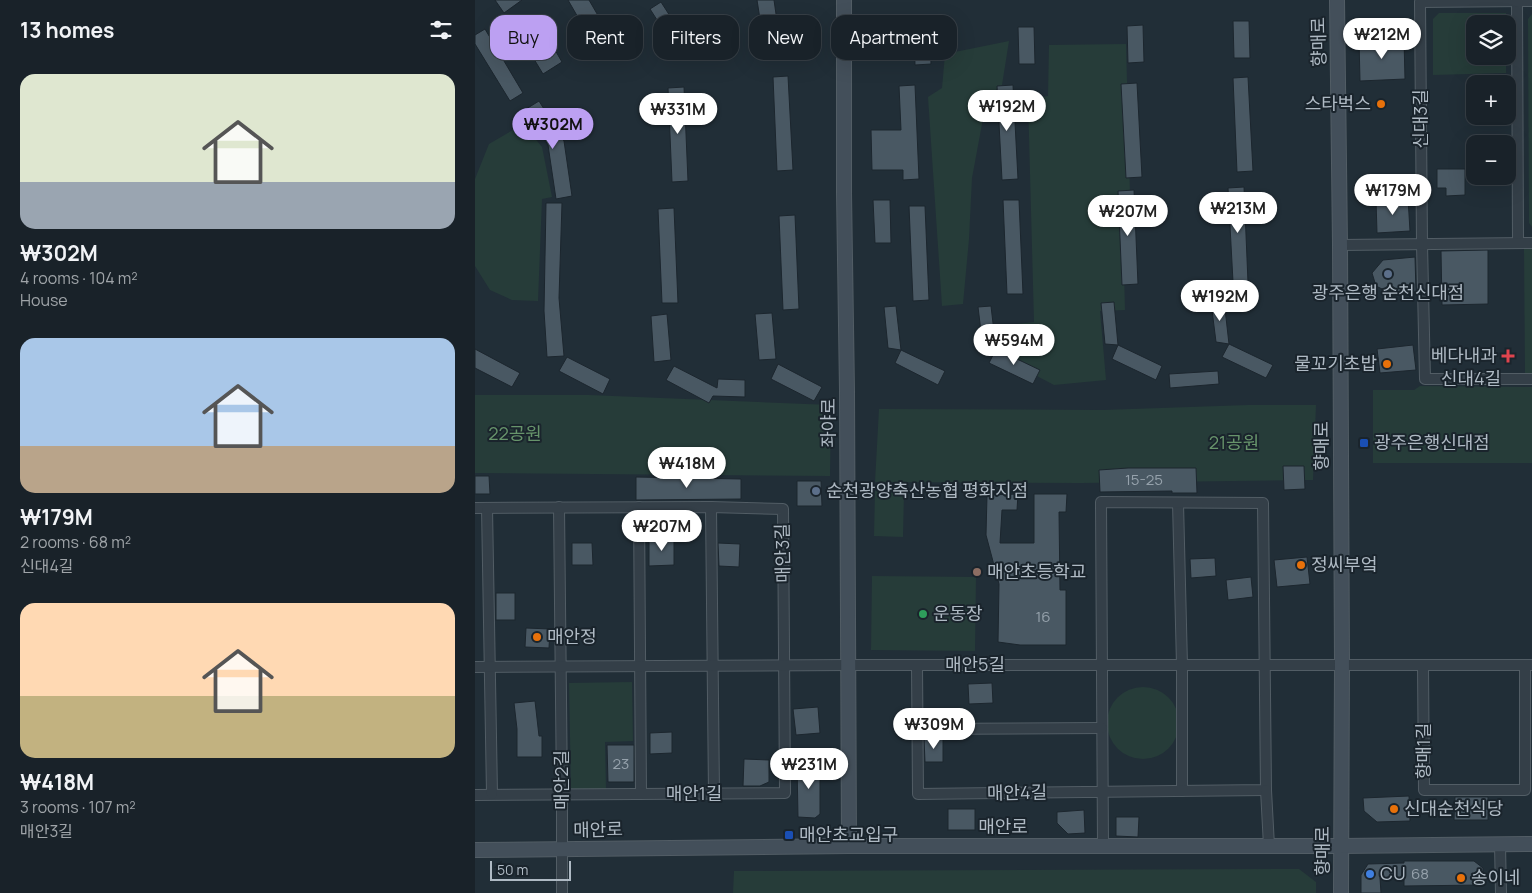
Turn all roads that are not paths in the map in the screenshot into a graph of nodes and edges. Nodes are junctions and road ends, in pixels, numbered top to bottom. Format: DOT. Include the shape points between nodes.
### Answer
graph roads {
  1 [pos="844,0"];
  2 [pos="1337,0"];
  3 [pos="1517,1"];
  4 [pos="1532,1"];
  5 [pos="1518,243"];
  6 [pos="1532,243"];
  7 [pos="1422,244"];
  8 [pos="1341,245"];
  9 [pos="1532,379"];
  10 [pos="1178,503"];
  11 [pos="559,507"];
  12 [pos="639,507"];
  13 [pos="711,507"];
  14 [pos="475,508"];
  15 [pos="487,508"];
  16 [pos="784,665"];
  17 [pos="849,665"];
  18 [pos="917,665"];
  19 [pos="1101,665"];
  20 [pos="1182,665"];
  21 [pos="1264,665"];
  22 [pos="1342,665"];
  23 [pos="1528,665"];
  24 [pos="640,666"];
  25 [pos="712,666"];
  26 [pos="1423,666"];
  27 [pos="475,667"];
  28 [pos="489,667"];
  29 [pos="561,667"];
  30 [pos="1102,728"];
  31 [pos="918,729"];
  32 [pos="1266,790"];
  33 [pos="1182,791"];
  34 [pos="1102,793"];
  35 [pos="492,794"];
  36 [pos="562,794"];
  37 [pos="641,794"];
  38 [pos="714,794"];
  39 [pos="475,795"];
  40 [pos="1532,844"];
  41 [pos="1500,845"];
  42 [pos="849,846"];
  43 [pos="1103,846"];
  44 [pos="1269,846"];
  45 [pos="1341,846"];
  46 [pos="475,850"];
  47 [pos="561,850"];
  48 [pos="562,893"];
  49 [pos="1341,893"];
  50 [pos="1501,893"];
  1 -- 17 [label="street, 좌야로"];
  2 -- 8 [label="street, 향매로"];
  3 -- 4 [label="street, 신대3길"];
  3 -- 5 [label="street"];
  3 -- 7 [label="street, 신대3길" via="1420,2"];
  5 -- 6 [label="street"];
  5 -- 7 [label="street"];
  7 -- 8 [label="street"];
  7 -- 9 [label="street, 신대4길" via="1425,379"];
  8 -- 22 [label="street, 향매로"];
  10 -- 19 [label="street" via="1101,502"];
  10 -- 20 [label="street"];
  10 -- 21 [label="street" via="1263,503"];
  11 -- 12 [label="street, 매안3길"];
  11 -- 15 [label="street, 매안3길"];
  11 -- 29 [label="street, 매안2길"];
  12 -- 13 [label="street, 매안3길"];
  12 -- 24 [label="street"];
  13 -- 16 [label="street, 매안3길" via="783,509"];
  13 -- 25 [label="street"];
  14 -- 15 [label="street, 매안3길"];
  15 -- 28 [label="street"];
  16 -- 17 [label="street"];
  16 -- 25 [label="street"];
  16 -- 38 [label="street, 매안1길" via="785,793"];
  17 -- 18 [label="street, 매안5길"];
  17 -- 42 [label="street, 좌야로"];
  18 -- 19 [label="street, 매안5길"];
  18 -- 31 [label="street, 매안4길"];
  19 -- 20 [label="street, 매안5길"];
  19 -- 30 [label="street"];
  20 -- 21 [label="street, 매안5길"];
  20 -- 33 [label="street"];
  21 -- 22 [label="street, 매안5길"];
  21 -- 32 [label="street"];
  22 -- 26 [label="street, 향매1길"];
  22 -- 45 [label="street, 향매로"];
  23 -- 26 [label="street, 향매1길"];
  23 -- 26 [label="street, 향매1길" via="1525,790 1424,790"];
  24 -- 25 [label="street"];
  24 -- 29 [label="street"];
  24 -- 37 [label="street"];
  25 -- 38 [label="street"];
  27 -- 28 [label="street"];
  28 -- 29 [label="street"];
  28 -- 35 [label="street"];
  29 -- 36 [label="street, 매안2길"];
  30 -- 31 [label="street"];
  30 -- 34 [label="street"];
  31 -- 34 [label="street, 매안4길" via="918,794"];
  32 -- 33 [label="street, 매안4길"];
  32 -- 44 [label="street"];
  33 -- 34 [label="street, 매안4길"];
  34 -- 43 [label="street"];
  35 -- 36 [label="street, 매안1길"];
  35 -- 39 [label="street, 매안1길"];
  36 -- 37 [label="street, 매안1길"];
  36 -- 47 [label="street, 매안2길"];
  37 -- 38 [label="street, 매안1길"];
  40 -- 41 [label="street, 매안로"];
  41 -- 45 [label="street, 매안로"];
  41 -- 50 [label="street"];
  42 -- 43 [label="street, 매안로"];
  42 -- 47 [label="street, 매안로"];
  43 -- 44 [label="street, 매안로"];
  44 -- 45 [label="street, 매안로"];
  45 -- 49 [label="street, 향매로"];
  46 -- 47 [label="street, 매안로"];
  47 -- 48 [label="street, 매안2길"];
}
